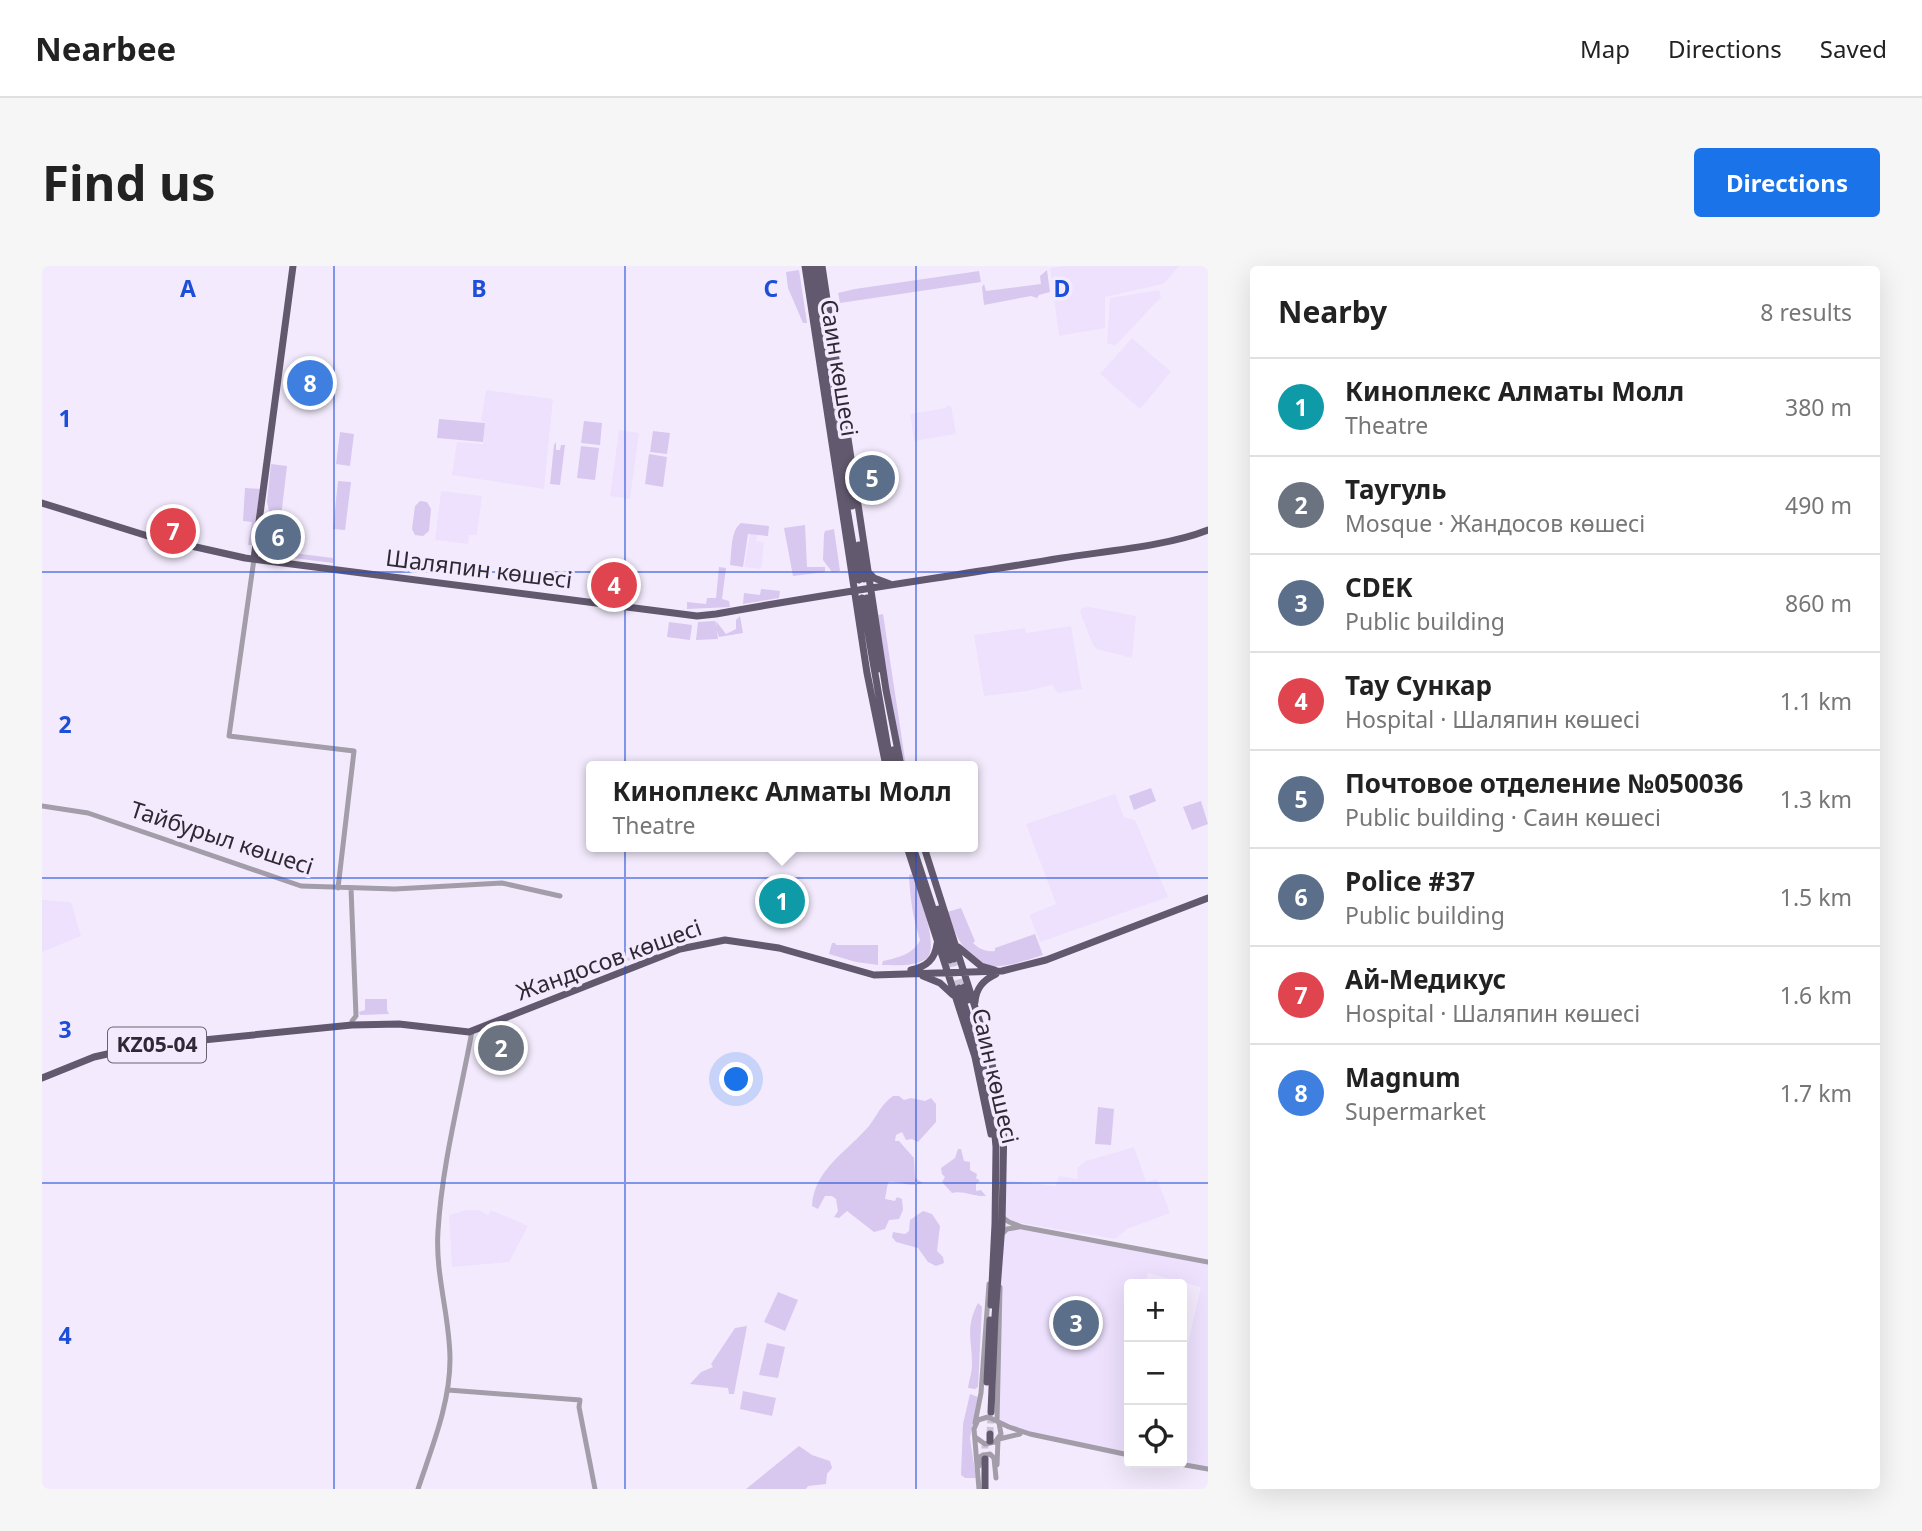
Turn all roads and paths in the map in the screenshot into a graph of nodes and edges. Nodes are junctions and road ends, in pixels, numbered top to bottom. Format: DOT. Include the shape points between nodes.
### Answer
graph roads {
  1 [pos="293,266"];
  2 [pos="805,266"];
  3 [pos="817,266"];
  4 [pos="826,356"];
  5 [pos="840,390"];
  6 [pos="823,392"];
  7 [pos="825,408"];
  8 [pos="844,417"];
  9 [pos="836,438"];
  10 [pos="843,448"];
  11 [pos="42,503"];
  12 [pos="1208,530"];
  13 [pos="254,559"];
  14 [pos="851,568"];
  15 [pos="891,584"];
  16 [pos="863,589"];
  17 [pos="828,594"];
  18 [pos="875,614"];
  19 [pos="893,761"];
  20 [pos="893,761"];
  21 [pos="893,761"];
  22 [pos="42,806"];
  23 [pos="909,852"];
  24 [pos="918,852"];
  25 [pos="925,852"];
  26 [pos="338,888"];
  27 [pos="351,888"];
  28 [pos="560,896"];
  29 [pos="1208,898"];
  30 [pos="936,937"];
  31 [pos="955,942"];
  32 [pos="952,960"];
  33 [pos="842,967"];
  34 [pos="1002,971"];
  35 [pos="901,972"];
  36 [pos="917,973"];
  37 [pos="948,973"];
  38 [pos="965,973"];
  39 [pos="961,987"];
  40 [pos="959,1005"];
  41 [pos="975,1006"];
  42 [pos="352,1023"];
  43 [pos="469,1032"];
  44 [pos="471,1040"];
  45 [pos="42,1076"];
  46 [pos="1003,1161"];
  47 [pos="995,1173"];
  48 [pos="1000,1222"];
  49 [pos="1022,1227"];
  50 [pos="1002,1234"];
  51 [pos="1208,1262"];
  52 [pos="999,1265"];
  53 [pos="992,1270"];
  54 [pos="449,1391"];
  55 [pos="998,1422"];
  56 [pos="974,1431"];
  57 [pos="1030,1434"];
  58 [pos="991,1438"];
  59 [pos="1124,1454"];
  60 [pos="987,1459"];
  61 [pos="1187,1465"];
  62 [pos="1208,1469"];
  63 [pos="996,1478"];
  64 [pos="979,1486"];
  65 [pos="418,1489"];
  66 [pos="595,1489"];
  67 [pos="988,1489"];
  68 [pos="995,1489"];
  1 -- 13 [label="main road"];
  2 -- 6 [label="main road, Саин көшесі"];
  3 -- 4 [label="main road, Саин көшесі"];
  3 -- 5 [label="main road, Саин көшесі"];
  4 -- 5 [label="main road"];
  4 -- 6 [label="main road"];
  4 -- 9 [label="main road, Саин көшесі"];
  4 -- 10 [label="main road, Саин көшесі"];
  5 -- 8 [label="main road, Саин көшесі"];
  6 -- 7 [label="main road, Саин көшесі"];
  7 -- 9 [label="main road"];
  7 -- 14 [label="main road, Саин көшесі"];
  8 -- 10 [label="main road"];
  8 -- 16 [label="main road, Саин көшесі"];
  9 -- 16 [label="main road, Саин көшесі"];
  10 -- 16 [label="main road, Саин көшесі"];
  11 -- 13 [label="main road, Шаляпин көшесі" via="159,540"];
  12 -- 15 [label="main road, Шаляпин көшесі" via="1182,538"];
  13 -- 17 [label="main road, Шаляпин көшесі" via="697,615"];
  13 -- 26 [label="street" via="229,736 354,751"];
  14 -- 16 [label="main road, Саин көшесі"];
  14 -- 17 [label="main road" via="846,584"];
  15 -- 16 [label="main road, Шаляпин көшесі"];
  15 -- 16 [label="main road" via="874,578"];
  15 -- 18 [label="main road" via="876,597"];
  16 -- 17 [label="main road, Шаляпин көшесі"];
  16 -- 17 [label="main road" via="846,597"];
  16 -- 18 [label="main road, Саин көшесі"];
  16 -- 19 [label="main road, Саин көшесі"];
  16 -- 20 [label="main road, Саин көшесі" via="867,673"];
  18 -- 21 [label="main road, Саин көшесі"];
  22 -- 26 [label="street, Тайбурыл көшесі" via="88,813 301,886"];
  23 -- 30 [label="main road, Саин көшесі"];
  24 -- 32 [label="main road, Саин көшесі"];
  25 -- 31 [label="main road, Саин көшесі"];
  26 -- 27 [label="street, Тайбурыл көшесі"];
  27 -- 28 [label="street, Тайбурыл көшесі" via="491,883"];
  27 -- 42 [label="street" via="356,1016"];
  29 -- 34 [label="main road, Жандосов көшесі" via="1046,960"];
  30 -- 32 [label="main road, Саин көшесі"];
  30 -- 35 [label="main road" via="936,951 929,963"];
  31 -- 32 [label="main road, Саин көшесі"];
  31 -- 34 [label="main road" via="974,961"];
  32 -- 37 [label="main road, Саин көшесі"];
  32 -- 38 [label="main road, Саин көшесі"];
  33 -- 35 [label="main road, Жандосов көшесі / KZ05-04"];
  33 -- 36 [label="main road, Жандосов көшесі / KZ05-04" via="874,975"];
  33 -- 43 [label="main road, Жандосов көшесі / KZ05-04" via="749,942 718,941 680,949"];
  34 -- 38 [label="main road, Жандосов көшесі"];
  34 -- 41 [label="main road" via="981,984"];
  35 -- 36 [label="main road, Жандосов көшесі / KZ05-04"];
  36 -- 37 [label="main road, Жандосов көшесі / KZ05-04"];
  36 -- 40 [label="main road" via="945,986"];
  37 -- 38 [label="main road, Жандосов көшесі / KZ05-04"];
  37 -- 39 [label="main road, Саин көшесі"];
  38 -- 39 [label="main road, Саин көшесі"];
  39 -- 40 [label="main road, Саин көшесі"];
  39 -- 41 [label="main road, Саин көшесі"];
  39 -- 46 [label="main road, Саин көшесі" via="991,1081"];
  39 -- 47 [label="main road, Саин көшесі" via="994,1125"];
  40 -- 47 [label="main road, Саин көшесі" via="981,1083"];
  41 -- 46 [label="main road, Саин көшесі" via="1000,1100"];
  42 -- 43 [label="main road, Жандосов көшесі / KZ05-04" via="396,1020"];
  42 -- 45 [label="main road, Жандосов көшесі / KZ05-04" via="124,1049"];
  42 -- 45 [label="main road, Жандосов көшесі / KZ05-04" via="133,1042"];
  43 -- 44 [label="main road"];
  44 -- 54 [label="street" via="438,1233"];
  46 -- 48 [label="main road"];
  47 -- 48 [label="main road"];
  48 -- 49 [label="street"];
  48 -- 50 [label="main road"];
  48 -- 53 [label="main road"];
  49 -- 50 [label="street"];
  49 -- 51 [label="street"];
  50 -- 52 [label="main road"];
  52 -- 53 [label="main road" via="989,1412"];
  52 -- 55 [label="street"];
  53 -- 56 [label="street"];
  54 -- 65 [label="street"];
  54 -- 66 [label="street" via="580,1400"];
  55 -- 56 [label="street" via="982,1418"];
  55 -- 57 [label="street"];
  55 -- 58 [label="street" via="1001,1431"];
  56 -- 58 [label="street" via="977,1440 985,1444 992,1444"];
  56 -- 64 [label="street"];
  57 -- 58 [label="street"];
  57 -- 59 [label="street"];
  58 -- 63 [label="street"];
  60 -- 67 [label="main road"];
  61 -- 62 [label="street"];
  63 -- 64 [label="street" via="994,1458 986,1453 979,1458"];
  63 -- 68 [label="street"];
}
